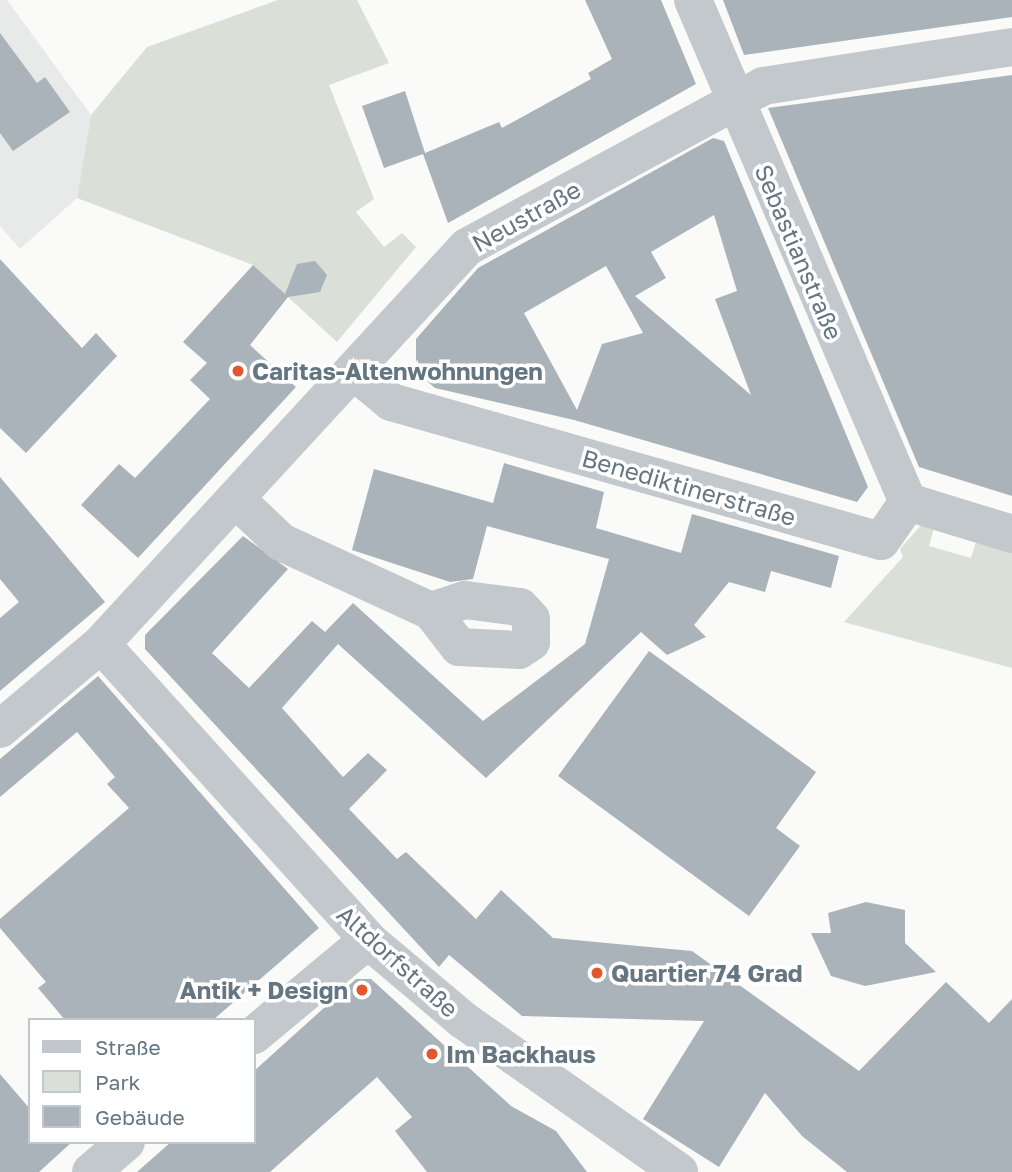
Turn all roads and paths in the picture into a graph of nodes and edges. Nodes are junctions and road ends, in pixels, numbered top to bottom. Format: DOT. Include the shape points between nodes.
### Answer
graph roads {
  1 [pos="693,0"];
  2 [pos="1012,47"];
  3 [pos="734,102"];
  4 [pos="356,373"];
  5 [pos="238,501"];
  6 [pos="908,502"];
  7 [pos="1012,534"];
  8 [pos="431,611"];
  9 [pos="101,644"];
  10 [pos="0,729"];
  11 [pos="368,940"];
  12 [pos="256,1033"];
  13 [pos="125,1144"];
  14 [pos="91,1172"];
  15 [pos="679,1172"];
  1 -- 3 [label="street, Sebastianstraße"];
  2 -- 3 [label="street, Neustraße" via="763,86"];
  3 -- 4 [label="street, Neustraße" via="467,247"];
  3 -- 6 [label="street, Sebastianstraße"];
  4 -- 5 [label="street, Neustraße"];
  4 -- 6 [label="street, Benediktinerstraße" via="391,402 881,541"];
  5 -- 8 [label="street" via="281,542"];
  5 -- 9 [label="street, Neustraße"];
  6 -- 7 [label="street"];
  9 -- 10 [label="street, Neustraße"];
  9 -- 11 [label="street, Altdorfstraße"];
  11 -- 12 [label="street"];
  11 -- 15 [label="street, Altdorfstraße" via="463,1020"];
  13 -- 14 [label="street"];
}
